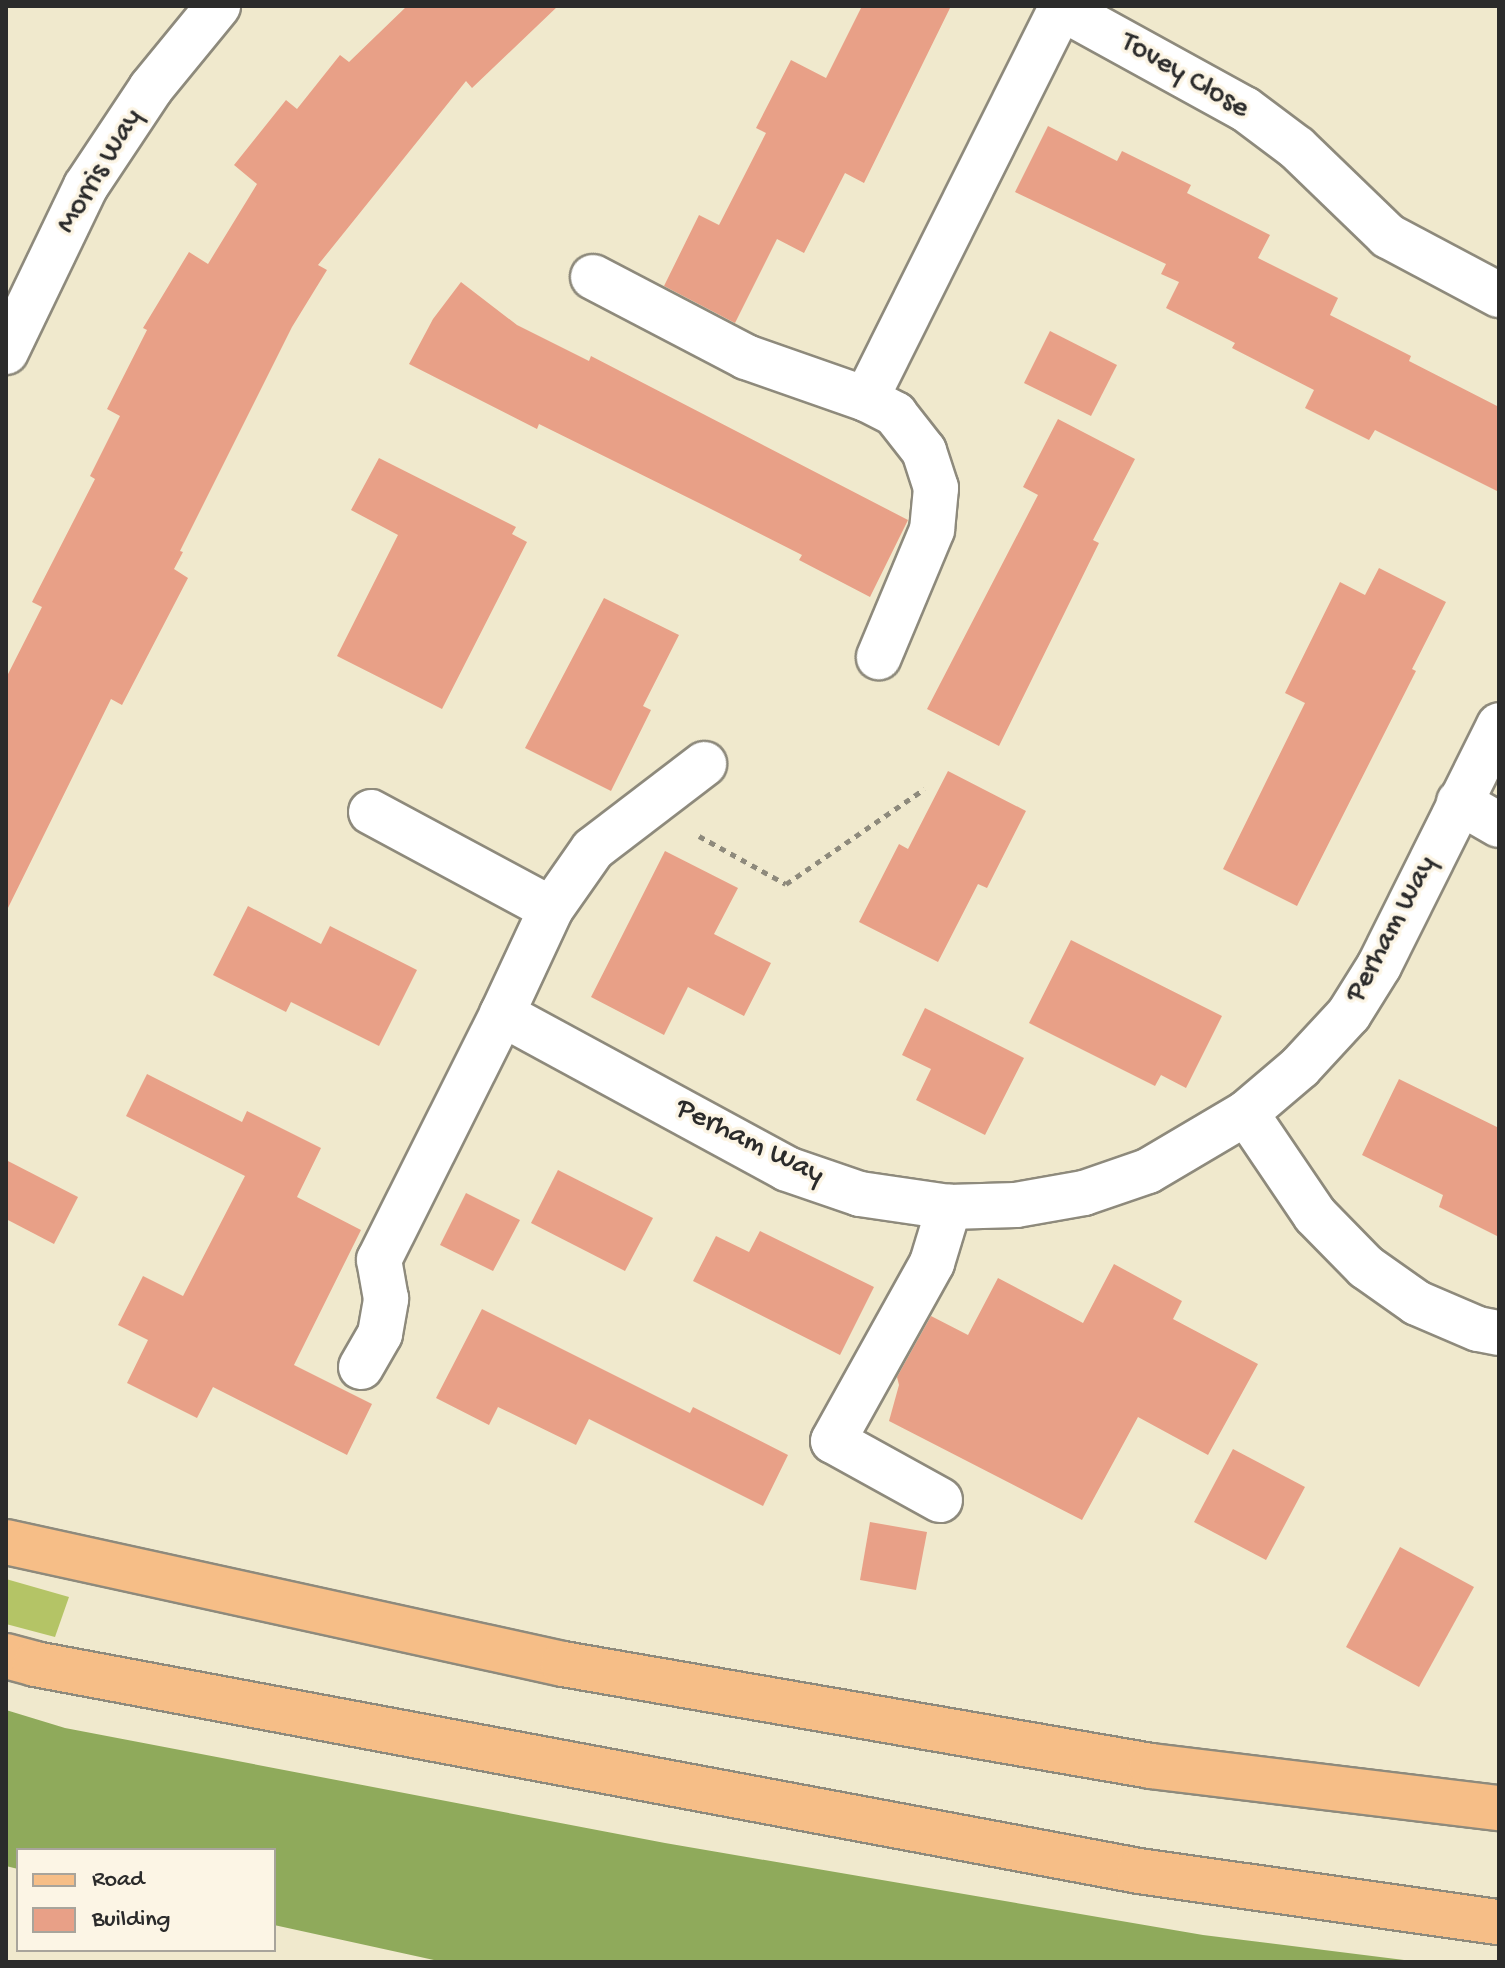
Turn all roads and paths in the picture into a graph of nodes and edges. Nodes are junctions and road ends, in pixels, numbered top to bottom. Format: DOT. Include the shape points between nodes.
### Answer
graph roads {
  1 [pos="218,6"];
  2 [pos="593,277"];
  3 [pos="1499,295"];
  4 [pos="6,352"];
  5 [pos="866,399"];
  6 [pos="879,657"];
  7 [pos="1499,725"];
  8 [pos="704,764"];
  9 [pos="924,789"];
  10 [pos="1459,802"];
  11 [pos="648,807"];
  12 [pos="371,812"];
  13 [pos="1499,825"];
  14 [pos="551,909"];
  15 [pos="502,1014"];
  16 [pos="1246,1113"];
  17 [pos="949,1207"];
  18 [pos="1499,1333"];
  19 [pos="361,1367"];
  20 [pos="940,1500"];
  21 [pos="6,1542"];
  22 [pos="6,1656"];
  23 [pos="1499,1808"];
  24 [pos="1499,1922"];
  1 -- 4 [label="street, Morris Way" via="151,88 86,186"];
  2 -- 5 [label="street" via="746,357"];
  3 -- 5 [label="street, Tovey Close" via="1388,236 1297,148 1245,109 1061,8"];
  5 -- 6 [label="street" via="895,414 924,451 936,488 932,530"];
  7 -- 10 [label="street, Perham Way"];
  8 -- 11 [label="street"];
  9 -- 11 [label="path" via="786,884"];
  10 -- 13 [label="street"];
  10 -- 16 [label="street, Perham Way" via="1379,966 1349,1014 1300,1067"];
  11 -- 14 [label="street" via="593,849"];
  12 -- 14 [label="street"];
  14 -- 15 [label="street"];
  15 -- 17 [label="street, Perham Way" via="787,1169 860,1194"];
  15 -- 19 [label="street" via="379,1260 386,1299 382,1323"];
  16 -- 17 [label="street, Perham Way" via="1148,1171 1084,1193 1016,1205"];
  16 -- 18 [label="street" via="1315,1215 1366,1267 1417,1303"];
  17 -- 20 [label="street" via="932,1263 833,1441"];
  21 -- 23 [label="main road" via="563,1664 1151,1766"];
  22 -- 24 [label="main road" via="1139,1871"];
}
